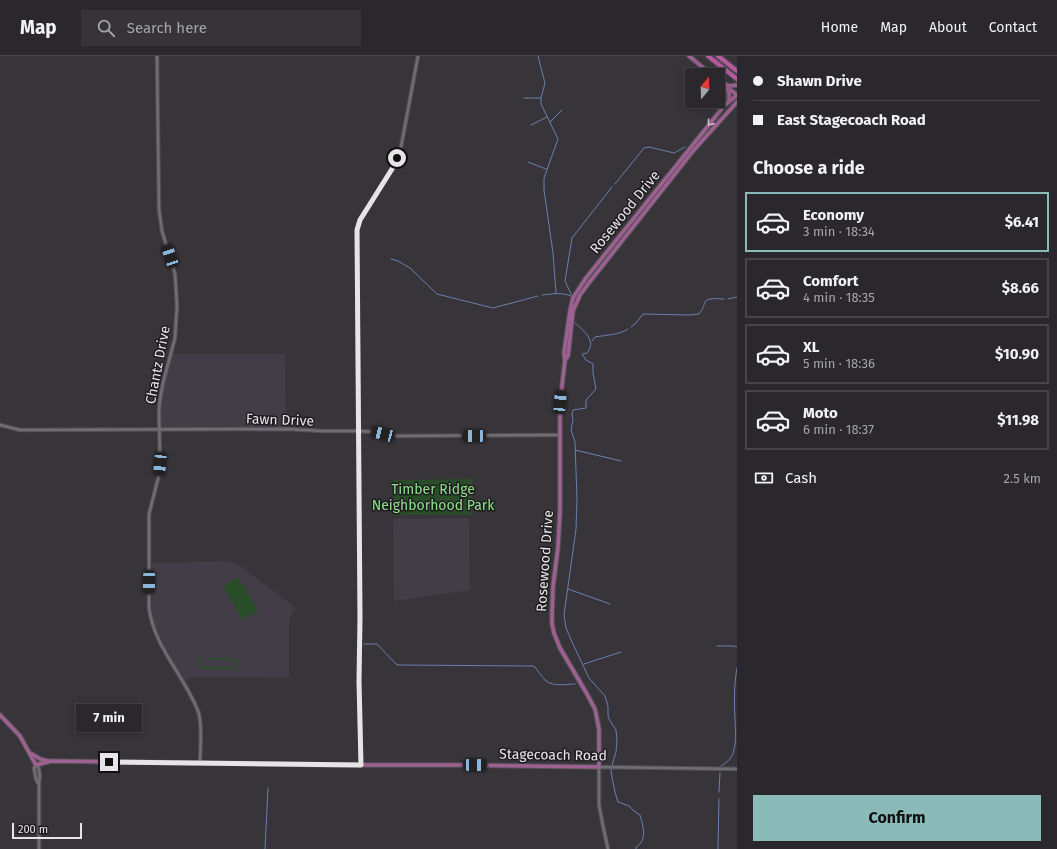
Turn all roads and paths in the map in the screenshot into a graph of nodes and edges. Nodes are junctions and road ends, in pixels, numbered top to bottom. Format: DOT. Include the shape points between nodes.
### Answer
graph roads {
  1 [pos="157,56"];
  2 [pos="418,56"];
  3 [pos="689,56"];
  4 [pos="708,56"];
  5 [pos="718,56"];
  6 [pos="704,68"];
  7 [pos="736,70"];
  8 [pos="737,79"];
  9 [pos="725,84"];
  10 [pos="725,85"];
  11 [pos="725,86"];
  12 [pos="737,86"];
  13 [pos="737,95"];
  14 [pos="729,102"];
  15 [pos="737,102"];
  16 [pos="737,105"];
  17 [pos="732,108"];
  18 [pos="565,360"];
  19 [pos="0,425"];
  20 [pos="160,429"];
  21 [pos="359,431"];
  22 [pos="560,435"];
  23 [pos="0,715"];
  24 [pos="30,753"];
  25 [pos="51,761"];
  26 [pos="200,763"];
  27 [pos="36,765"];
  28 [pos="361,765"];
  29 [pos="599,767"];
  30 [pos="737,769"];
  31 [pos="39,849"];
  32 [pos="608,849"];
  1 -- 20 [label="street, Chantz Drive" via="159,209 162,231 175,274 177,306 175,338 160,400"];
  2 -- 21 [label="street" via="401,147 392,169 360,220 357,230"];
  3 -- 6 [label="main road"];
  4 -- 8 [label="highway"];
  5 -- 7 [label="highway"];
  9 -- 12 [label="main road"];
  10 -- 13 [label="main road"];
  11 -- 14 [label="main road" via="729,93"];
  13 -- 14 [label="main road, Rosewood Drive"];
  14 -- 18 [label="main road, Rosewood Drive, one-way" via="578,290 570,311"];
  15 -- 17 [label="main road, Rosewood Drive"];
  16 -- 17 [label="main road"];
  17 -- 18 [label="main road, Rosewood Drive" via="693,151 580,295 575,306 568,356"];
  18 -- 22 [label="main road, Rosewood Drive" via="560,402"];
  19 -- 20 [label="street, Fawn Drive" via="20,430"];
  20 -- 21 [label="street, Fawn Drive"];
  20 -- 26 [label="street, Chantz Drive" via="159,475 149,514 150,614 157,636 199,711"];
  21 -- 22 [label="street, Fawn Drive" via="391,436"];
  21 -- 28 [label="street"];
  22 -- 29 [label="main road, Rosewood Drive" via="560,522 552,624 560,648 595,710 599,729"];
  23 -- 24 [label="main road" via="20,736"];
  24 -- 25 [label="main road" via="40,759"];
  24 -- 27 [label="main road"];
  25 -- 26 [label="main road, Stagecoach Road"];
  25 -- 27 [label="main road"];
  26 -- 28 [label="main road, Stagecoach Road"];
  27 -- 31 [label="street" via="34,768 39,784"];
  28 -- 29 [label="main road, Stagecoach Road"];
  29 -- 30 [label="street, Stagecoach Road"];
  29 -- 32 [label="street, Rosewood Drive" via="599,805"];
}
